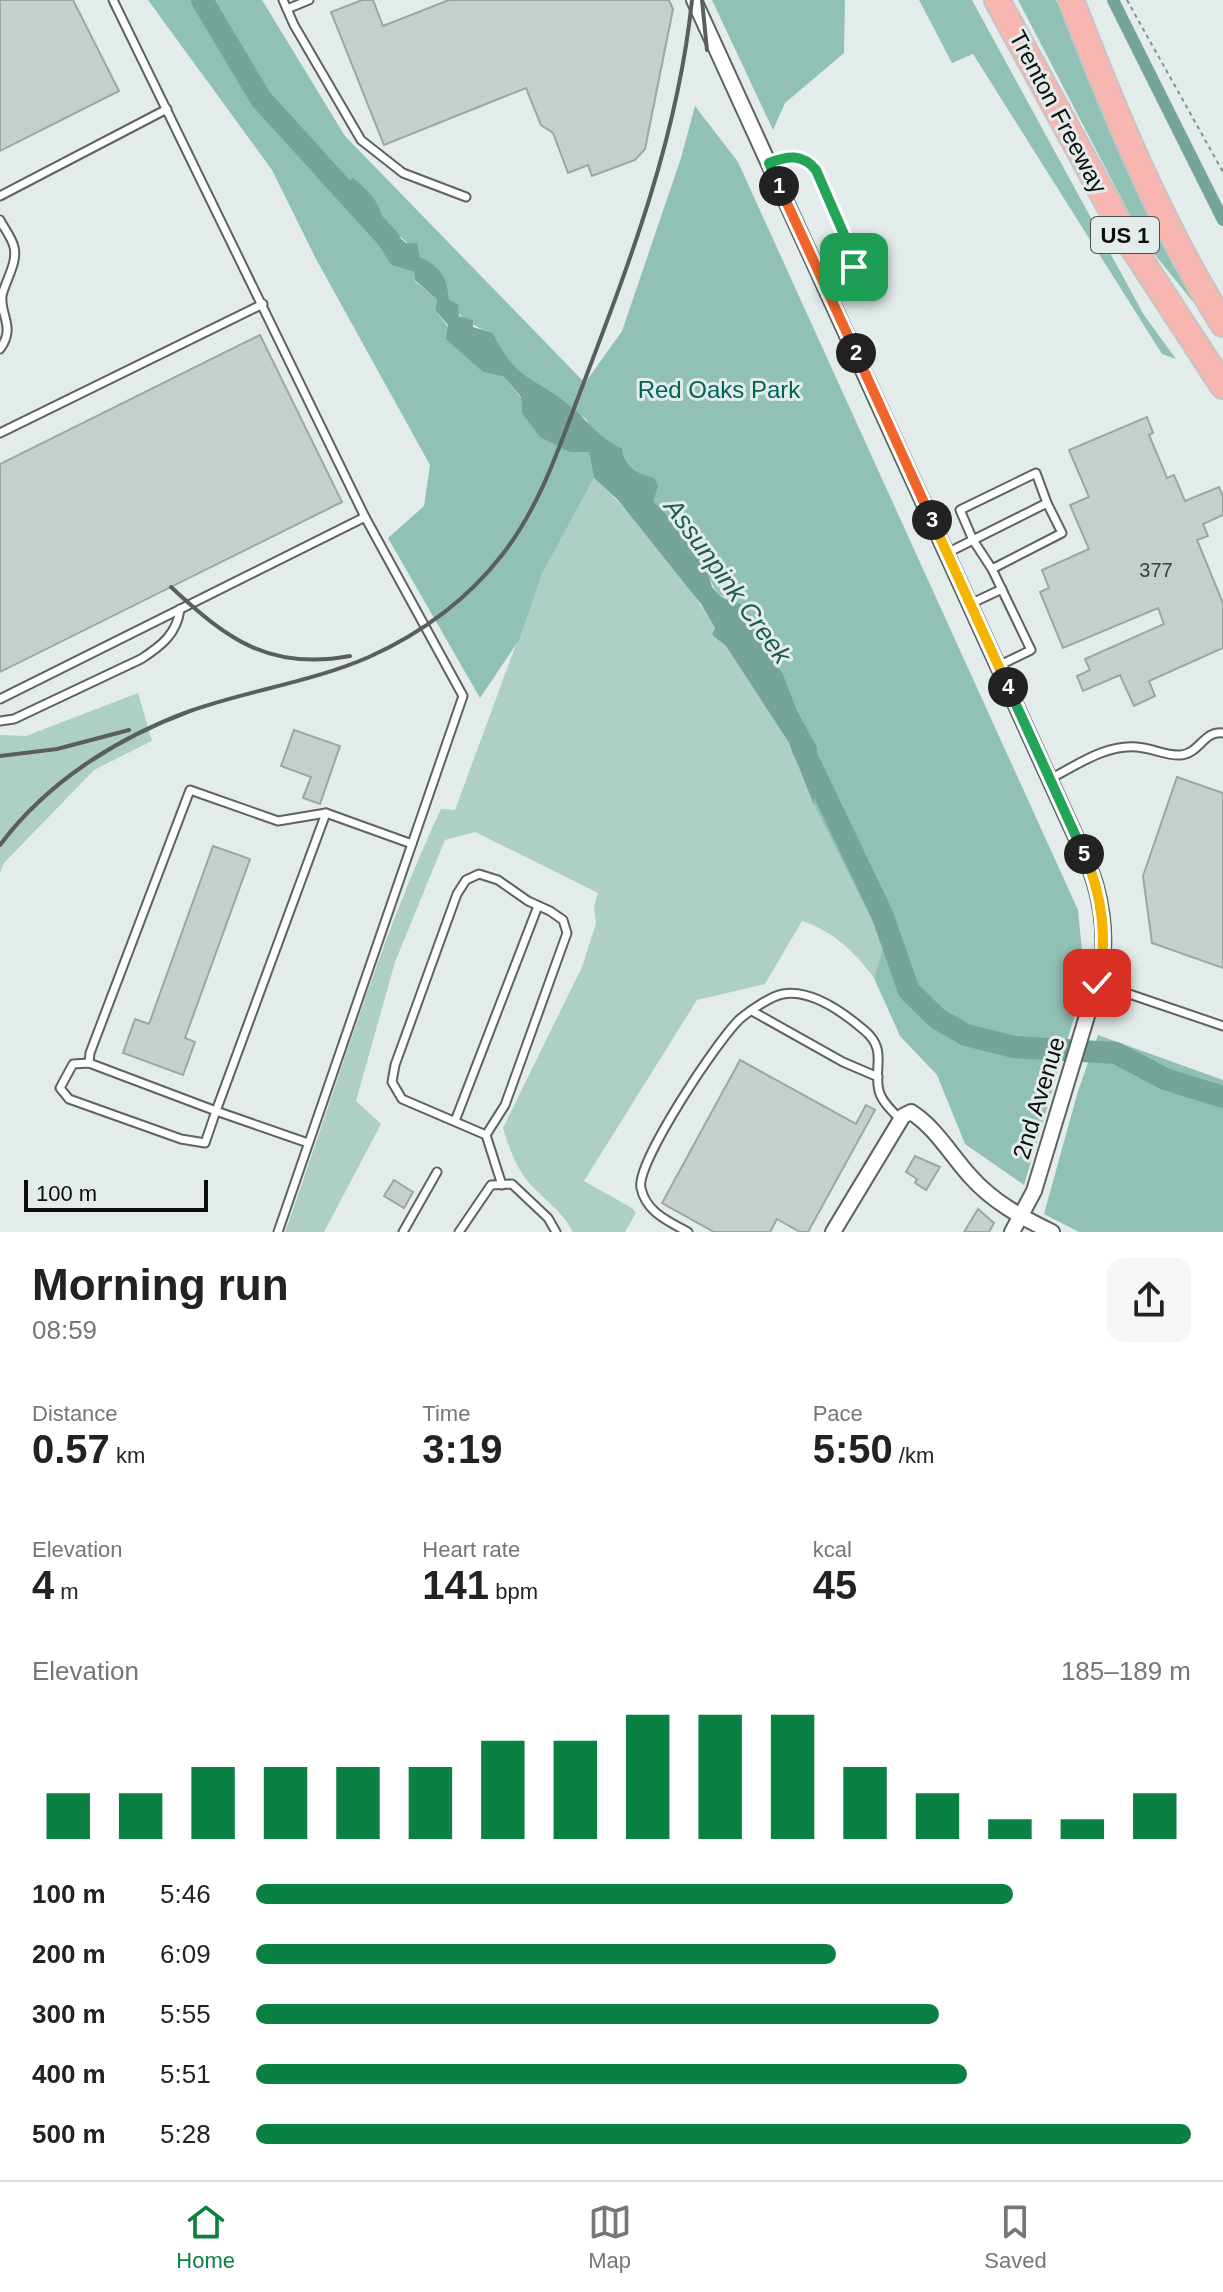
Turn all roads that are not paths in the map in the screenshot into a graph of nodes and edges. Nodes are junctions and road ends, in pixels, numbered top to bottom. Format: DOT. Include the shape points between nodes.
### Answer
graph roads {
  1 [pos="113,0"];
  2 [pos="283,0"];
  3 [pos="309,0"];
  4 [pos="694,0"];
  5 [pos="997,0"];
  6 [pos="1071,0"];
  7 [pos="287,9"];
  8 [pos="167,109"];
  9 [pos="769,163"];
  10 [pos="0,196"];
  11 [pos="466,197"];
  12 [pos="0,220"];
  13 [pos="867,295"];
  14 [pos="263,304"];
  15 [pos="1223,324"];
  16 [pos="0,349"];
  17 [pos="1223,386"];
  18 [pos="0,433"];
  19 [pos="1047,503"];
  20 [pos="365,517"];
  21 [pos="973,540"];
  22 [pos="947,553"];
  23 [pos="992,569"];
  24 [pos="1002,589"];
  25 [pos="970,604"];
  26 [pos="180,609"];
  27 [pos="998,666"];
  28 [pos="0,699"];
  29 [pos="0,721"];
  30 [pos="1223,733"];
  31 [pos="1050,779"];
  32 [pos="326,813"];
  33 [pos="412,844"];
  34 [pos="538,906"];
  35 [pos="1097,983"];
  36 [pos="752,1011"];
  37 [pos="1223,1026"];
  38 [pos="89,1063"];
  39 [pos="878,1077"];
  40 [pos="216,1111"];
  41 [pos="901,1120"];
  42 [pos="455,1121"];
  43 [pos="486,1135"];
  44 [pos="308,1143"];
  45 [pos="437,1172"];
  46 [pos="502,1185"];
  47 [pos="1021,1216"];
  48 [pos="278,1232"];
  49 [pos="403,1232"];
  50 [pos="459,1232"];
  51 [pos="556,1232"];
  52 [pos="688,1232"];
  53 [pos="833,1232"];
  54 [pos="1012,1232"];
  55 [pos="1052,1232"];
  1 -- 8 [label="lane"];
  2 -- 7 [label="lane"];
  3 -- 7 [label="lane"];
  4 -- 9 [label="street, 2nd Avenue"];
  5 -- 17 [label="highway, Trenton Freeway / US 1" via="1129,242"];
  6 -- 15 [label="highway, Trenton Freeway / US 1" via="1146,179"];
  7 -- 11 [label="lane" via="361,140 403,173"];
  8 -- 10 [label="lane"];
  8 -- 14 [label="lane"];
  9 -- 13 [label="lane" via="797,156 816,170"];
  9 -- 22 [label="street, 2nd Avenue"];
  12 -- 16 [label="lane" via="15,259 1,299 7,340"];
  14 -- 18 [label="lane"];
  14 -- 20 [label="lane"];
  19 -- 21 [label="lane"];
  19 -- 21 [label="lane" via="1036,473 960,510"];
  19 -- 23 [label="lane" via="1062,533"];
  20 -- 26 [label="lane"];
  20 -- 33 [label="lane" via="463,696"];
  21 -- 22 [label="lane"];
  21 -- 23 [label="lane"];
  22 -- 25 [label="street, 2nd Avenue"];
  23 -- 24 [label="lane"];
  24 -- 25 [label="lane"];
  24 -- 27 [label="lane" via="1031,650"];
  25 -- 27 [label="street, 2nd Avenue"];
  26 -- 28 [label="lane"];
  26 -- 29 [label="lane" via="178,626 141,659"];
  27 -- 31 [label="street, 2nd Avenue"];
  30 -- 31 [label="lane" via="1207,736 1192,752 1181,755 1119,747"];
  31 -- 35 [label="street, 2nd Avenue" via="1096,886 1101,925"];
  32 -- 33 [label="lane"];
  32 -- 38 [label="lane" via="278,821 190,790"];
  32 -- 40 [label="lane"];
  33 -- 44 [label="lane"];
  34 -- 42 [label="lane"];
  34 -- 42 [label="lane" via="479,874 466,880 457,894 392,1082 402,1099"];
  34 -- 43 [label="lane" via="563,920 567,933 505,1105"];
  35 -- 37 [label="lane"];
  35 -- 47 [label="street, 2nd Avenue" via="1034,1191"];
  36 -- 39 [label="lane"];
  36 -- 39 [label="lane" via="780,994 800,993 824,1002 866,1031 880,1050"];
  36 -- 52 [label="lane" via="700,1068 639,1184 653,1212"];
  38 -- 40 [label="lane"];
  38 -- 40 [label="lane" via="73,1064 60,1088 69,1099 205,1143"];
  39 -- 41 [label="lane" via="879,1094"];
  40 -- 44 [label="lane"];
  41 -- 47 [label="street" via="907,1112 919,1117 972,1179"];
  41 -- 53 [label="street"];
  42 -- 43 [label="lane"];
  43 -- 46 [label="lane"];
  44 -- 48 [label="lane"];
  45 -- 49 [label="lane"];
  46 -- 50 [label="lane" via="491,1185"];
  46 -- 51 [label="lane" via="512,1184"];
  47 -- 54 [label="street, 2nd Avenue"];
  47 -- 55 [label="street"];
}
